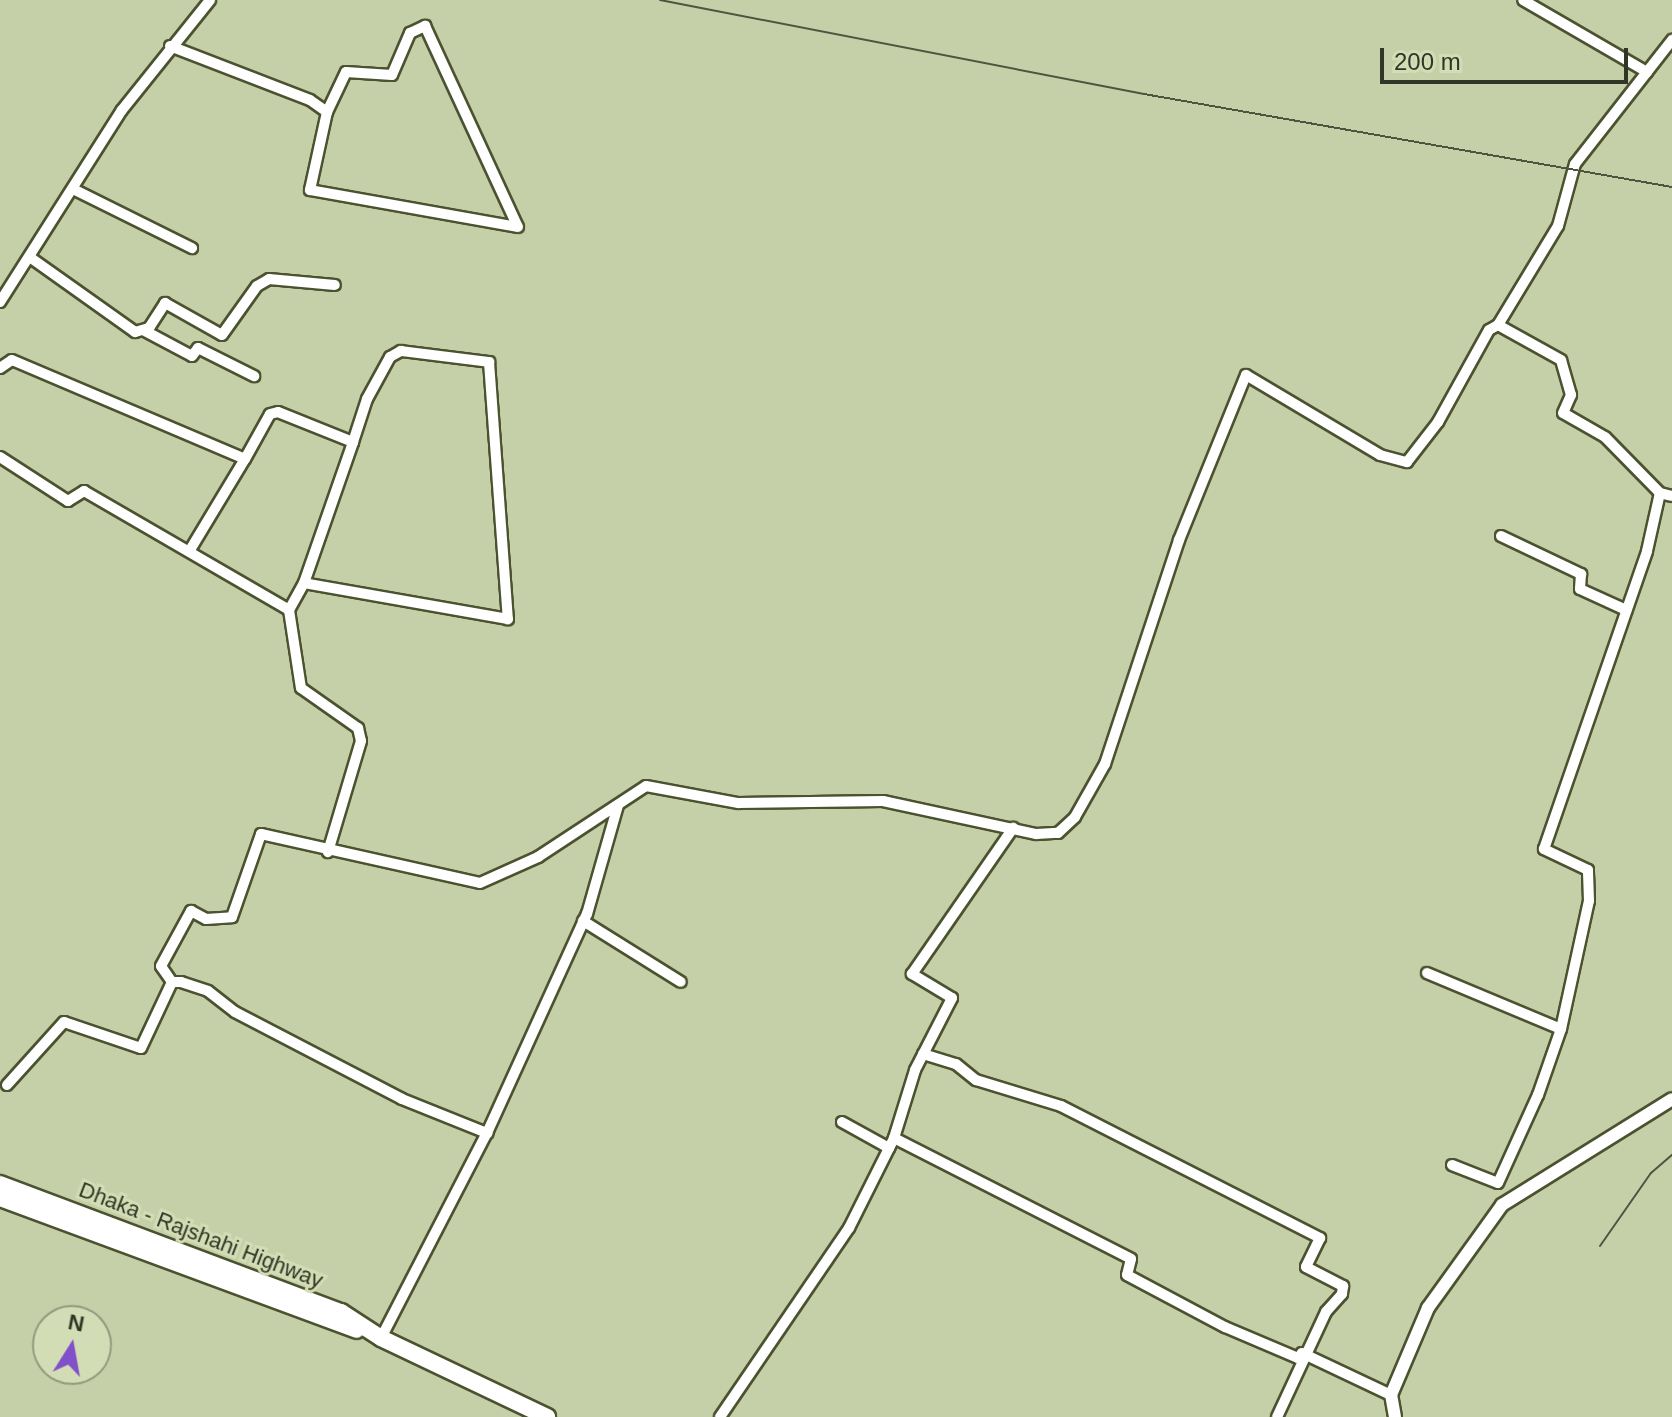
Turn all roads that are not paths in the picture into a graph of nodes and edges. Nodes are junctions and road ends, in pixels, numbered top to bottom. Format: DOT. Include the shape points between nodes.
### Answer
graph roads {
  1 [pos="210,0"];
  2 [pos="1523,0"];
  3 [pos="1672,40"];
  4 [pos="170,46"];
  5 [pos="1647,72"];
  6 [pos="327,112"];
  7 [pos="73,189"];
  8 [pos="192,248"];
  9 [pos="31,258"];
  10 [pos="335,285"];
  11 [pos="0,302"];
  12 [pos="1498,325"];
  13 [pos="145,331"];
  14 [pos="0,368"];
  15 [pos="254,376"];
  16 [pos="353,442"];
  17 [pos="0,457"];
  18 [pos="245,459"];
  19 [pos="1660,493"];
  20 [pos="1672,496"];
  21 [pos="1501,536"];
  22 [pos="190,550"];
  23 [pos="304,583"];
  24 [pos="289,610"];
  25 [pos="1626,610"];
  26 [pos="618,805"];
  27 [pos="1013,828"];
  28 [pos="328,852"];
  29 [pos="583,921"];
  30 [pos="1427,973"];
  31 [pos="172,982"];
  32 [pos="681,982"];
  33 [pos="1561,1029"];
  34 [pos="923,1054"];
  35 [pos="7,1085"];
  36 [pos="1672,1099"];
  37 [pos="842,1122"];
  38 [pos="487,1133"];
  39 [pos="891,1143"];
  40 [pos="1452,1165"];
  41 [pos="1498,1183"];
  42 [pos="0,1184"];
  43 [pos="0,1198"];
  44 [pos="1506,1202"];
  45 [pos="381,1338"];
  46 [pos="1309,1357"];
  47 [pos="1391,1395"];
  48 [pos="547,1417"];
  49 [pos="720,1417"];
  50 [pos="1277,1417"];
  51 [pos="1395,1417"];
  1 -- 4 [label="street"];
  2 -- 5 [label="street"];
  3 -- 5 [label="street"];
  4 -- 6 [label="street" via="310,100"];
  4 -- 7 [label="street"];
  5 -- 12 [label="street" via="1575,164 1558,226"];
  6 -- 6 [label="street" via="346,72 392,75 410,33 425,26 518,227 310,190"];
  7 -- 8 [label="street"];
  7 -- 9 [label="street"];
  9 -- 11 [label="street"];
  9 -- 13 [label="street" via="135,332"];
  10 -- 13 [label="street" via="269,279 257,286 222,335 165,303"];
  12 -- 19 [label="street" via="1561,360 1571,395 1563,413 1605,437"];
  12 -- 27 [label="street" via="1489,330 1469,372 1407,462 1380,455 1246,375 1179,540 1093,789 1058,833"];
  13 -- 15 [label="street" via="192,356 198,348"];
  14 -- 18 [label="street" via="12,360"];
  16 -- 18 [label="street" via="278,412 270,414"];
  16 -- 23 [label="street"];
  16 -- 23 [label="street" via="367,399 390,357 401,351 489,362 508,619"];
  17 -- 22 [label="street" via="68,501 84,491"];
  18 -- 22 [label="street"];
  19 -- 20 [label="street"];
  19 -- 25 [label="street"];
  21 -- 25 [label="street" via="1581,574 1580,589"];
  22 -- 24 [label="street"];
  23 -- 24 [label="street"];
  24 -- 28 [label="street" via="301,688 358,728 361,741"];
  25 -- 33 [label="street" via="1544,849 1588,870 1589,901"];
  26 -- 27 [label="street" via="646,786 738,803 883,801"];
  26 -- 28 [label="street" via="538,857 480,883"];
  26 -- 29 [label="street"];
  27 -- 34 [label="street" via="912,974 952,998"];
  28 -- 31 [label="street" via="261,834 232,917 206,919 191,911 161,966"];
  29 -- 32 [label="street"];
  29 -- 38 [label="street"];
  30 -- 33 [label="street"];
  31 -- 35 [label="street" via="141,1048 64,1022"];
  31 -- 38 [label="street" via="208,991 235,1012 402,1099"];
  33 -- 41 [label="street"];
  34 -- 39 [label="street"];
  34 -- 46 [label="street" via="956,1064 976,1080 1061,1106 1320,1238 1306,1267 1343,1286"];
  36 -- 44 [label="street"];
  37 -- 39 [label="street"];
  38 -- 45 [label="street"];
  39 -- 46 [label="street" via="1131,1259 1127,1275 1225,1327 1298,1358"];
  39 -- 49 [label="street" via="849,1228"];
  40 -- 41 [label="street"];
  41 -- 44 [label="street"];
  42 -- 45 [label="highway, Dhaka - Rajshahi Highway" via="248,1273 341,1312"];
  43 -- 45 [label="highway, Dhaka - Rajshahi Highway"];
  44 -- 47 [label="street" via="1428,1308"];
  45 -- 48 [label="highway, Dhaka - Rajshahi Highway"];
  46 -- 47 [label="street"];
  46 -- 50 [label="street"];
  47 -- 51 [label="street"];
}
